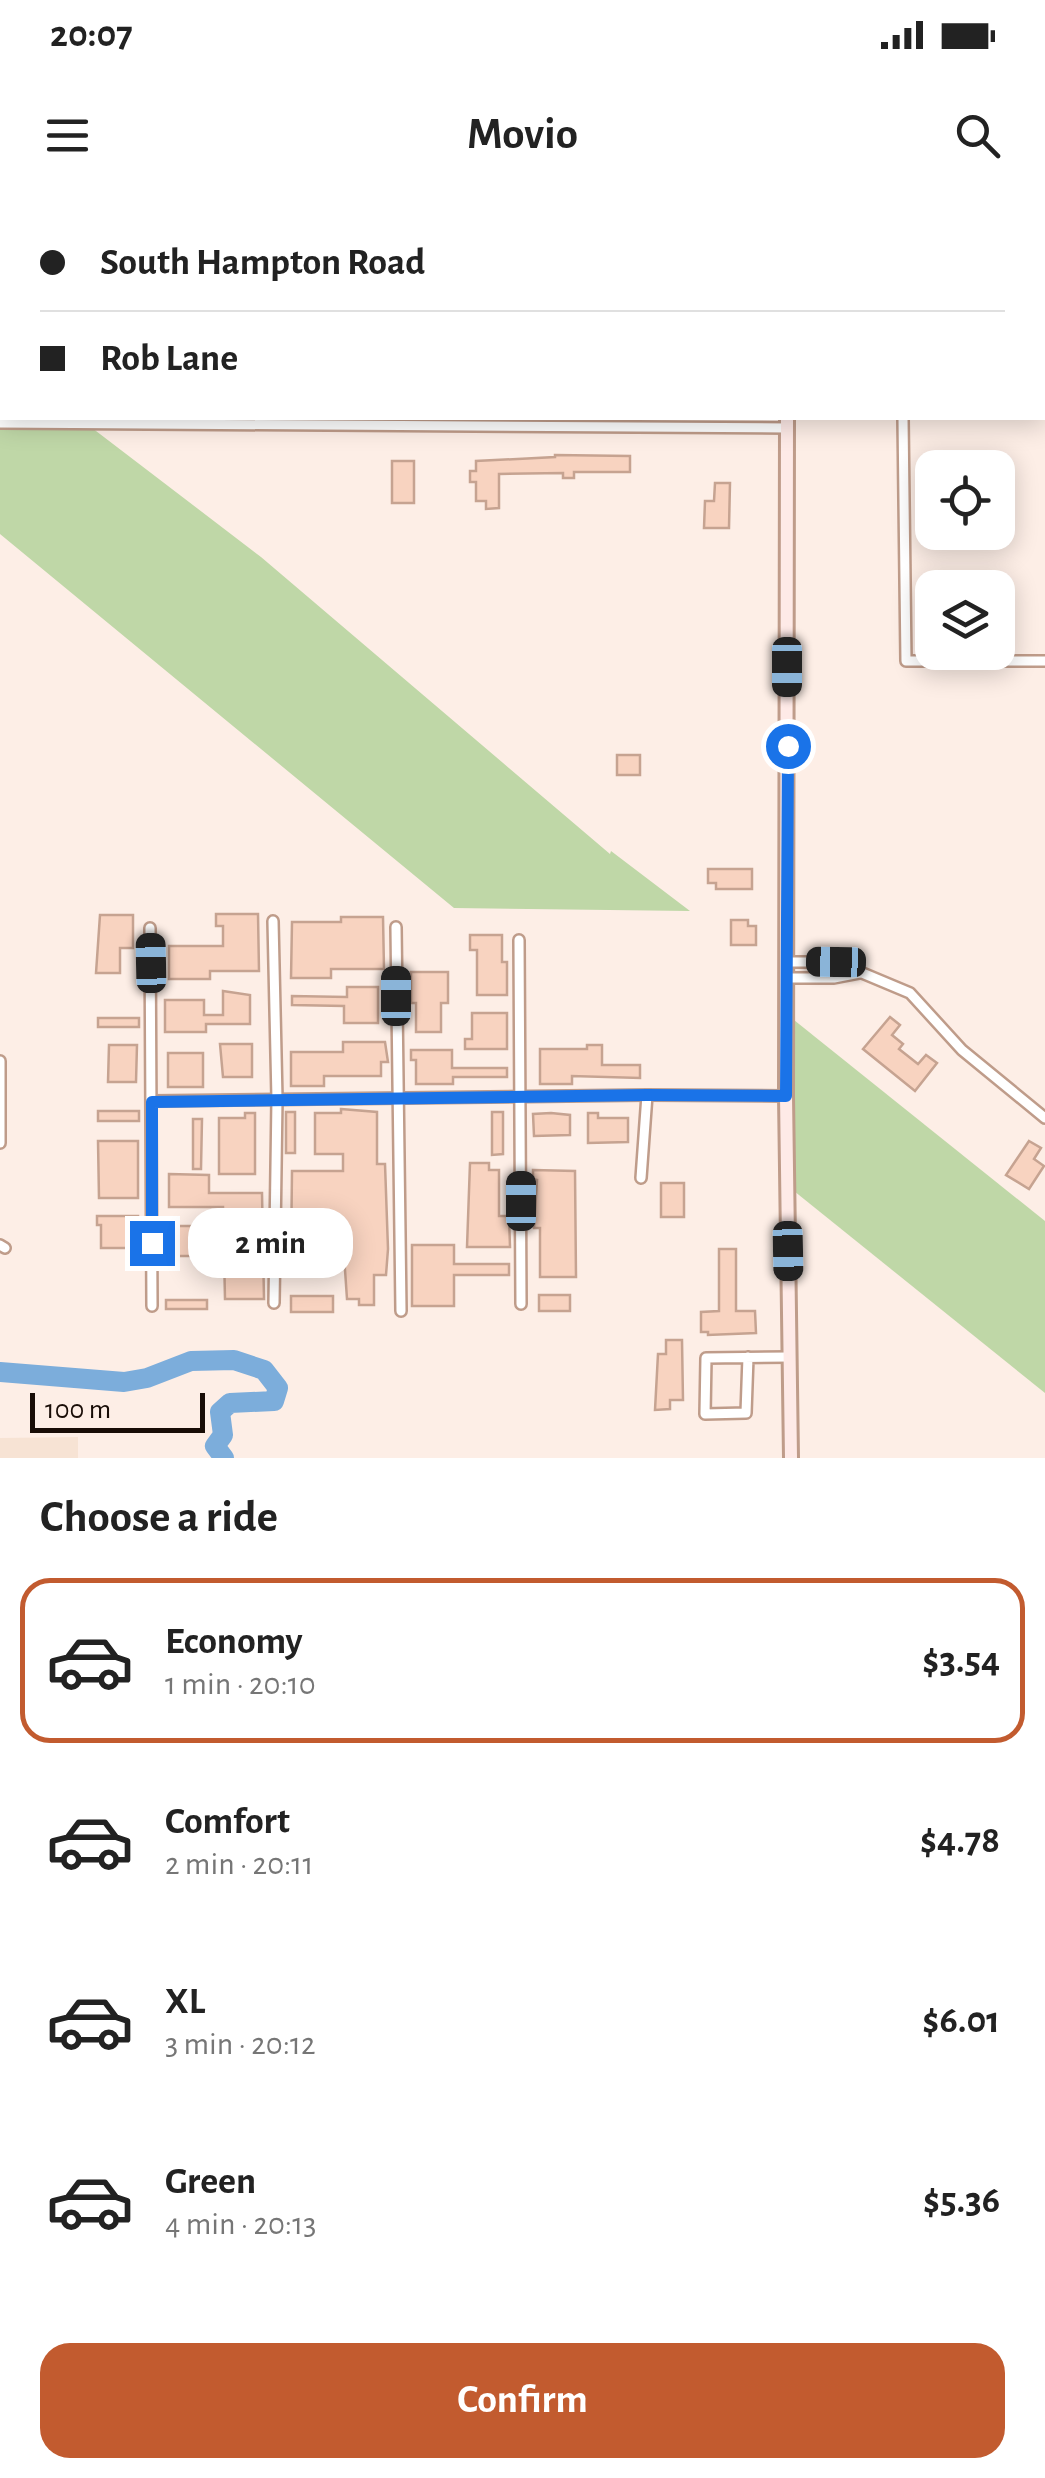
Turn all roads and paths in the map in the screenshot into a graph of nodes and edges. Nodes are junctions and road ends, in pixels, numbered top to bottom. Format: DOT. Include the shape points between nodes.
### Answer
graph roads {
  1 [pos="902,420"];
  2 [pos="0,423"];
  3 [pos="787,423"];
  4 [pos="1045,661"];
  5 [pos="273,921"];
  6 [pos="396,927"];
  7 [pos="150,928"];
  8 [pos="519,940"];
  9 [pos="788,962"];
  10 [pos="863,972"];
  11 [pos="788,978"];
  12 [pos="0,1060"];
  13 [pos="647,1095"];
  14 [pos="786,1096"];
  15 [pos="396,1098"];
  16 [pos="276,1099"];
  17 [pos="521,1099"];
  18 [pos="152,1102"];
  19 [pos="1045,1118"];
  20 [pos="0,1143"];
  21 [pos="641,1178"];
  22 [pos="274,1302"];
  23 [pos="521,1304"];
  24 [pos="152,1306"];
  25 [pos="401,1311"];
  26 [pos="748,1357"];
  27 [pos="789,1357"];
  28 [pos="791,1458"];
  1 -- 4 [label="street" via="906,661"];
  2 -- 3 [label="street"];
  3 -- 9 [label="main road"];
  5 -- 16 [label="street"];
  6 -- 15 [label="street"];
  7 -- 18 [label="street"];
  8 -- 17 [label="street"];
  9 -- 10 [label="street" via="836,962"];
  9 -- 11 [label="main road"];
  10 -- 11 [label="street"];
  10 -- 19 [label="street" via="910,994 962,1050"];
  11 -- 14 [label="main road"];
  12 -- 20 [label="street"];
  13 -- 14 [label="street"];
  13 -- 17 [label="street"];
  13 -- 21 [label="street"];
  14 -- 27 [label="main road"];
  15 -- 16 [label="street"];
  15 -- 17 [label="street"];
  15 -- 25 [label="street"];
  16 -- 18 [label="street"];
  16 -- 22 [label="street"];
  17 -- 23 [label="street"];
  18 -- 24 [label="street"];
  26 -- 26 [label="street" via="706,1358 705,1414 746,1414"];
  26 -- 27 [label="street"];
  27 -- 28 [label="main road"];
}
